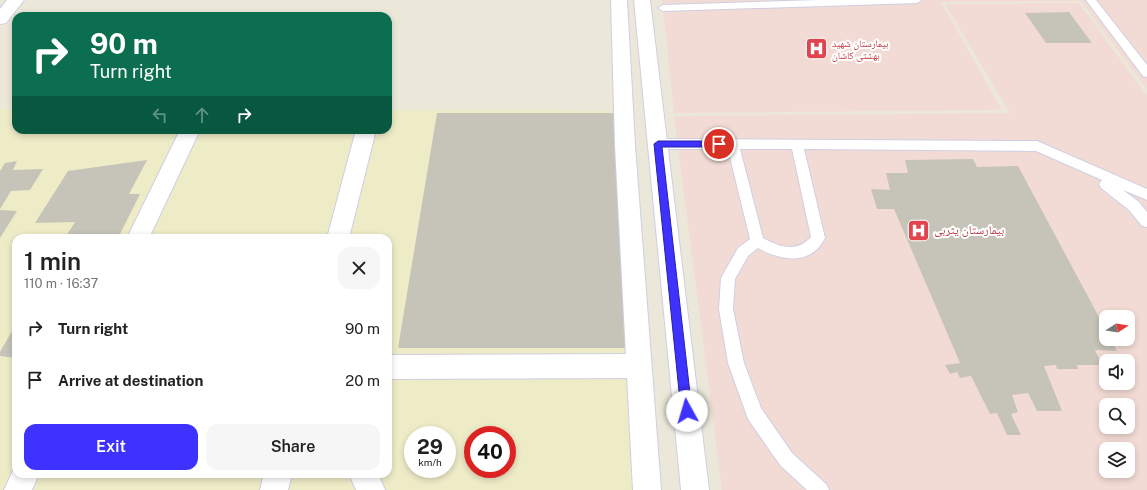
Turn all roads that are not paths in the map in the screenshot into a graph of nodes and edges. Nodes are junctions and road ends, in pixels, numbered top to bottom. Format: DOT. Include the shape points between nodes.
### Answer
graph roads {
  1 [pos="16,0"];
  2 [pos="619,0"];
  3 [pos="642,0"];
  4 [pos="917,0"];
  5 [pos="1091,0"];
  6 [pos="735,3"];
  7 [pos="663,8"];
  8 [pos="0,19"];
  9 [pos="1147,73"];
  10 [pos="188,134"];
  11 [pos="365,134"];
  12 [pos="658,144"];
  13 [pos="733,144"];
  14 [pos="797,145"];
  15 [pos="1037,146"];
  16 [pos="1147,195"];
  17 [pos="1147,222"];
  18 [pos="140,234"];
  19 [pos="339,234"];
  20 [pos="757,241"];
  21 [pos="639,366"];
  22 [pos="392,367"];
  23 [pos="23,478"];
  24 [pos="277,478"];
  25 [pos="365,478"];
  26 [pos="18,490"];
  27 [pos="274,490"];
  28 [pos="371,490"];
  29 [pos="647,490"];
  30 [pos="695,490"];
  31 [pos="820,490"];
  1 -- 8 [label="street"];
  2 -- 21 [label="street"];
  3 -- 12 [label="street"];
  4 -- 6 [label="lane"];
  5 -- 9 [label="lane"];
  6 -- 7 [label="lane"];
  10 -- 18 [label="street"];
  11 -- 19 [label="street"];
  12 -- 13 [label="lane"];
  12 -- 30 [label="street"];
  13 -- 14 [label="lane"];
  13 -- 20 [label="lane"];
  14 -- 15 [label="lane"];
  14 -- 20 [label="lane" via="818,238 807,250 790,254 772,251"];
  15 -- 16 [label="lane"];
  15 -- 17 [label="lane" via="1114,189 1134,206"];
  20 -- 31 [label="lane" via="743,252 728,278 726,309 736,363 754,413 786,459"];
  21 -- 22 [label="street"];
  21 -- 29 [label="street"];
  23 -- 26 [label="street"];
  24 -- 27 [label="street"];
  25 -- 28 [label="street"];
}
